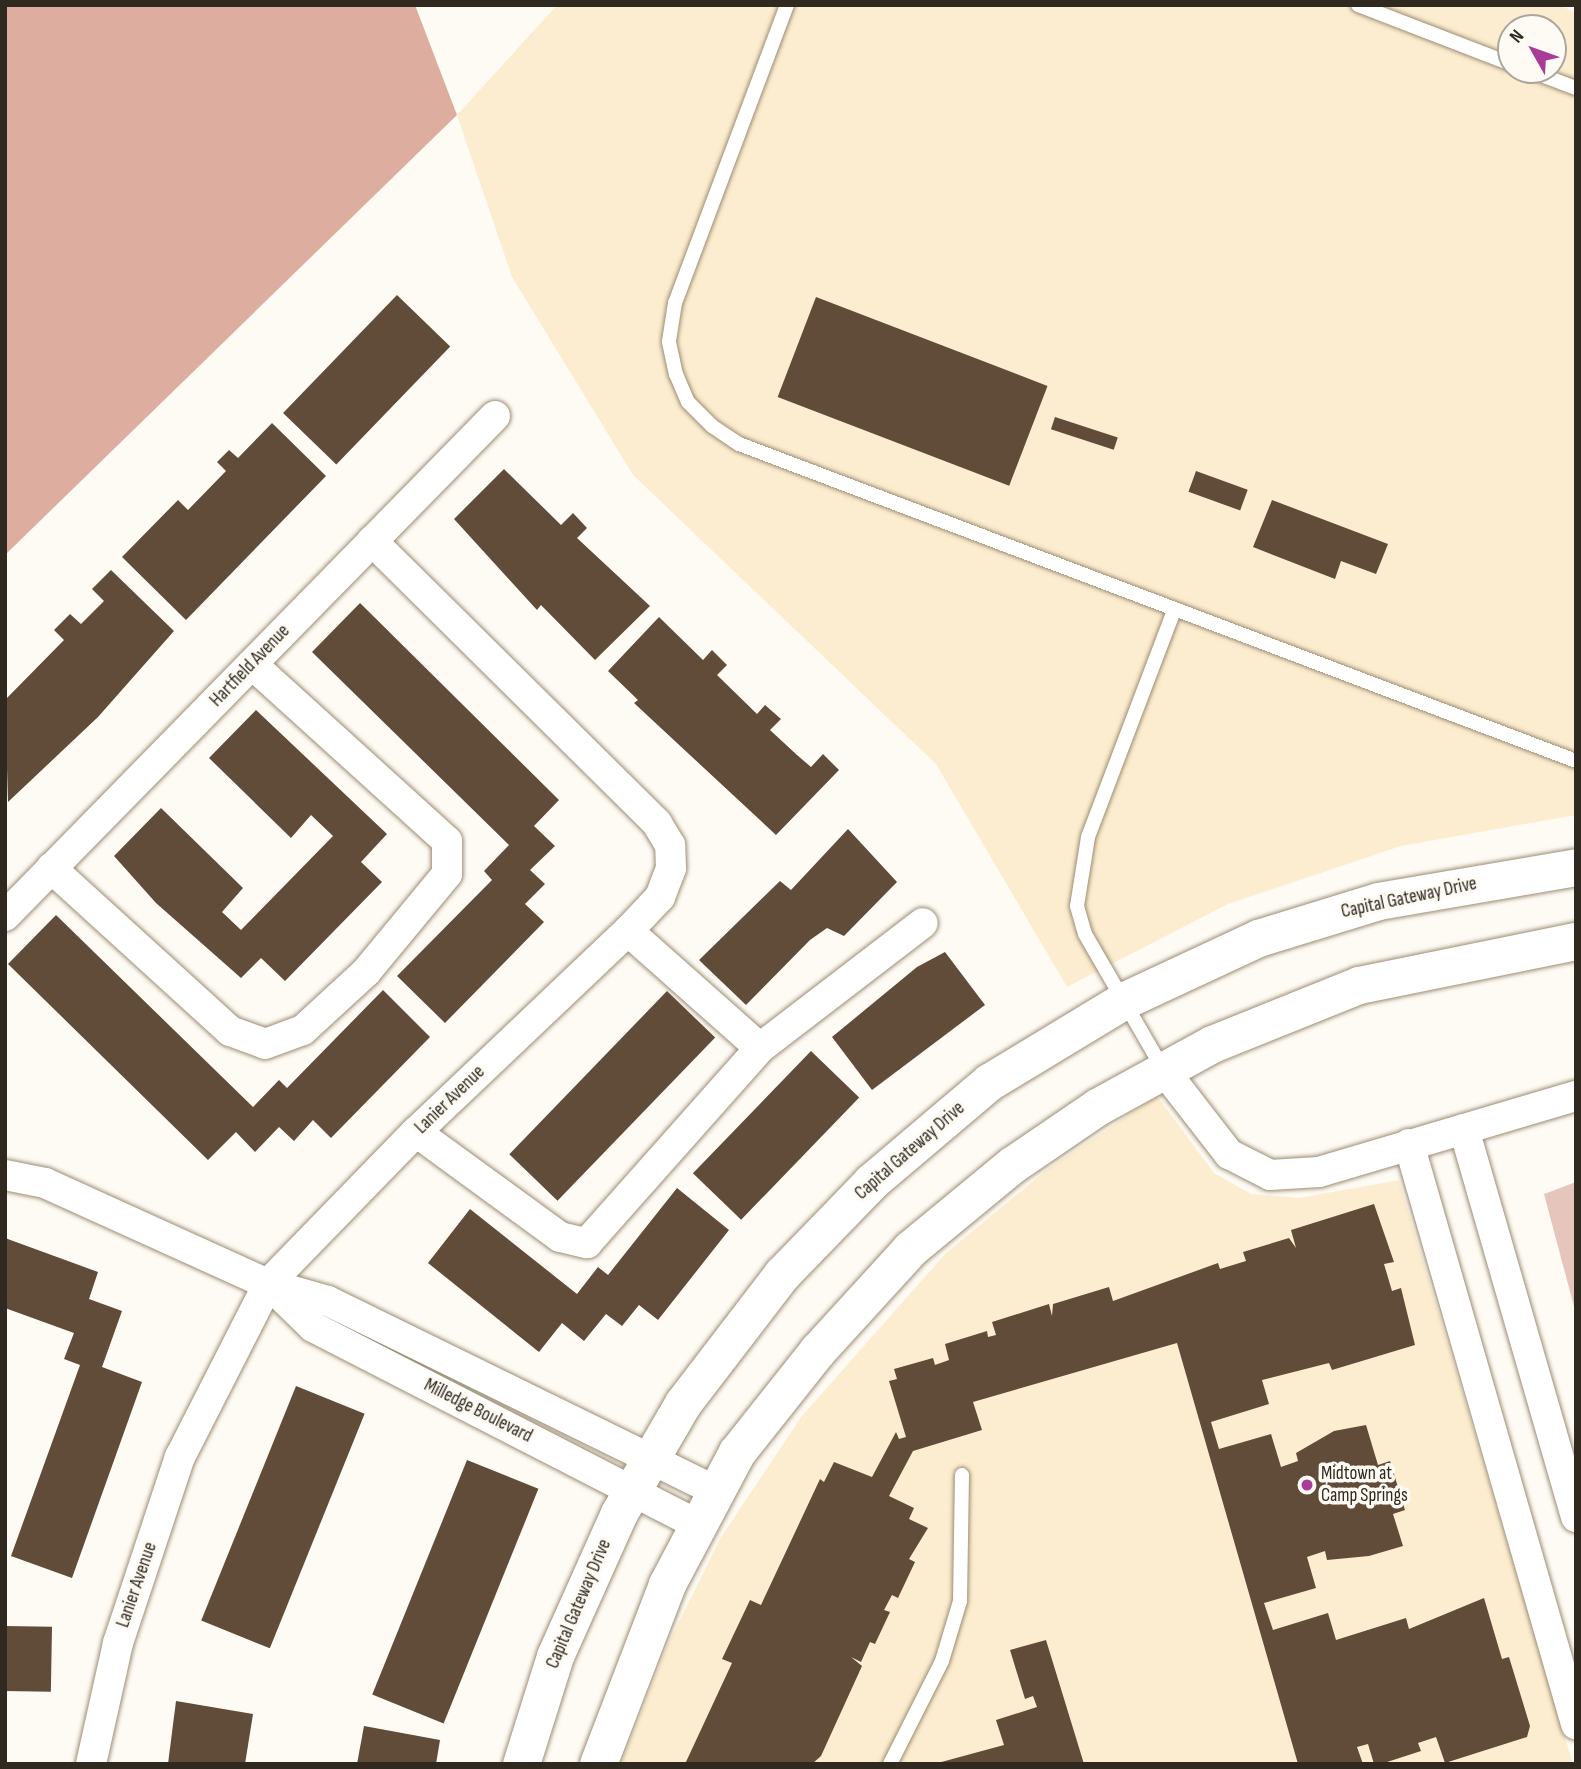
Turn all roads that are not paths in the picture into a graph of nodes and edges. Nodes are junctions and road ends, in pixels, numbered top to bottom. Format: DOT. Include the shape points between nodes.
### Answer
graph roads {
  1 [pos="787,5"];
  2 [pos="1358,5"];
  3 [pos="1497,59"];
  4 [pos="495,416"];
  5 [pos="372,541"];
  6 [pos="1174,611"];
  7 [pos="252,664"];
  8 [pos="1576,761"];
  9 [pos="1576,867"];
  10 [pos="51,868"];
  11 [pos="5,916"];
  12 [pos="923,923"];
  13 [pos="628,931"];
  14 [pos="1576,940"];
  15 [pos="1123,1001"];
  16 [pos="760,1048"];
  17 [pos="1163,1069"];
  18 [pos="1576,1096"];
  19 [pos="1464,1129"];
  20 [pos="416,1132"];
  21 [pos="1409,1144"];
  22 [pos="5,1175"];
  23 [pos="268,1284"];
  24 [pos="651,1459"];
  25 [pos="962,1475"];
  26 [pos="632,1490"];
  27 [pos="716,1492"];
  28 [pos="1576,1517"];
  29 [pos="698,1525"];
  30 [pos="1576,1724"];
  31 [pos="91,1764"];
  32 [pos="521,1764"];
  33 [pos="598,1764"];
  34 [pos="890,1764"];
  1 -- 6 [label="lane" via="675,303 669,342 688,402 739,444"];
  2 -- 3 [label="lane"];
  4 -- 5 [label="street, Hartfield Avenue"];
  5 -- 7 [label="street, Hartfield Avenue"];
  5 -- 13 [label="street, Lanier Avenue" via="657,823 670,845 671,868 660,897"];
  6 -- 8 [label="lane"];
  6 -- 15 [label="lane" via="1079,875 1077,906 1086,934"];
  7 -- 10 [label="street, Hartfield Avenue"];
  7 -- 10 [label="street" via="447,841 447,874 366,972 303,1030 265,1044 230,1031"];
  9 -- 15 [label="street, Capital Gateway Drive" via="1378,901 1258,938"];
  10 -- 11 [label="street, Hartfield Avenue"];
  12 -- 16 [label="street"];
  13 -- 16 [label="street"];
  13 -- 20 [label="street, Lanier Avenue"];
  14 -- 17 [label="street" via="1359,985"];
  15 -- 17 [label="lane"];
  15 -- 24 [label="street, Capital Gateway Drive" via="989,1082 871,1182 782,1274 683,1402"];
  16 -- 20 [label="street" via="587,1243 560,1237"];
  17 -- 21 [label="street" via="1229,1154 1270,1175 1319,1172"];
  17 -- 27 [label="street" via="1012,1165 910,1249 817,1351 737,1452"];
  18 -- 19 [label="street"];
  19 -- 21 [label="street"];
  19 -- 28 [label="street"];
  20 -- 23 [label="street, Lanier Avenue"];
  21 -- 30 [label="street"];
  22 -- 23 [label="street, Milledge Boulevard" via="45,1183"];
  23 -- 24 [label="street, Milledge Boulevard" via="328,1301"];
  23 -- 26 [label="street, Milledge Boulevard" via="313,1327"];
  23 -- 31 [label="street, Lanier Avenue" via="180,1457 118,1643"];
  24 -- 26 [label="street, Capital Gateway Drive"];
  24 -- 27 [label="street, Milledge Boulevard"];
  25 -- 34 [label="lane" via="960,1601 942,1661"];
  26 -- 29 [label="street, Milledge Boulevard"];
  26 -- 32 [label="street, Capital Gateway Drive" via="555,1656"];
  27 -- 29 [label="street"];
  29 -- 33 [label="street" via="667,1584"];
}
